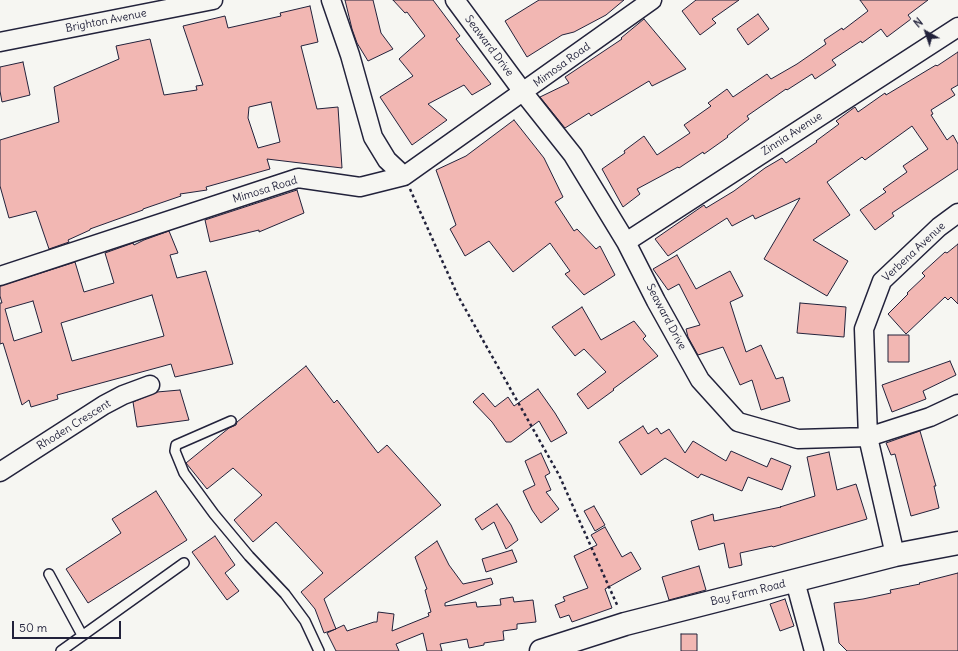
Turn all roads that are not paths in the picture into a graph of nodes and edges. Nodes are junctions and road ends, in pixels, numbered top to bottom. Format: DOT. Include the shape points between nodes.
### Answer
graph roads {
  1 [pos="213,0"];
  2 [pos="331,0"];
  3 [pos="455,0"];
  4 [pos="652,0"];
  5 [pos="958,27"];
  6 [pos="0,42"];
  7 [pos="523,92"];
  8 [pos="404,176"];
  9 [pos="958,213"];
  10 [pos="626,242"];
  11 [pos="0,276"];
  12 [pos="150,385"];
  13 [pos="958,404"];
  14 [pos="231,421"];
  15 [pos="868,437"];
  16 [pos="0,472"];
  17 [pos="958,543"];
  18 [pos="895,555"];
  19 [pos="184,563"];
  20 [pos="49,574"];
  21 [pos="795,581"];
  22 [pos="82,635"];
  23 [pos="61,651"];
  24 [pos="319,651"];
  25 [pos="541,651"];
  26 [pos="814,651"];
  1 -- 6 [label="street, Brighton Avenue"];
  2 -- 8 [label="street" via="350,55 373,137 387,160"];
  3 -- 7 [label="street, Seaward Drive"];
  4 -- 7 [label="street, Mimosa Road"];
  5 -- 10 [label="street, Zinnia Avenue"];
  7 -- 8 [label="street, Mimosa Road"];
  7 -- 10 [label="street, Seaward Drive" via="573,155"];
  8 -- 11 [label="street, Mimosa Road" via="360,187 298,178"];
  9 -- 15 [label="street, Verbena Avenue" via="939,227 882,281 864,328"];
  10 -- 15 [label="street, Seaward Drive" via="700,380 738,422 798,438"];
  12 -- 16 [label="street, Rhoden Crescent" via="104,405"];
  13 -- 15 [label="street, Seaward Drive" via="930,417"];
  14 -- 24 [label="lane" via="176,445 175,451 184,473 214,514 285,594 305,621"];
  15 -- 18 [label="street"];
  17 -- 18 [label="street, Bay Farm Road"];
  18 -- 21 [label="street, Bay Farm Road"];
  19 -- 22 [label="lane"];
  20 -- 22 [label="lane"];
  21 -- 25 [label="street, Bay Farm Road" via="626,624"];
  21 -- 26 [label="street"];
  22 -- 23 [label="lane"];
}
